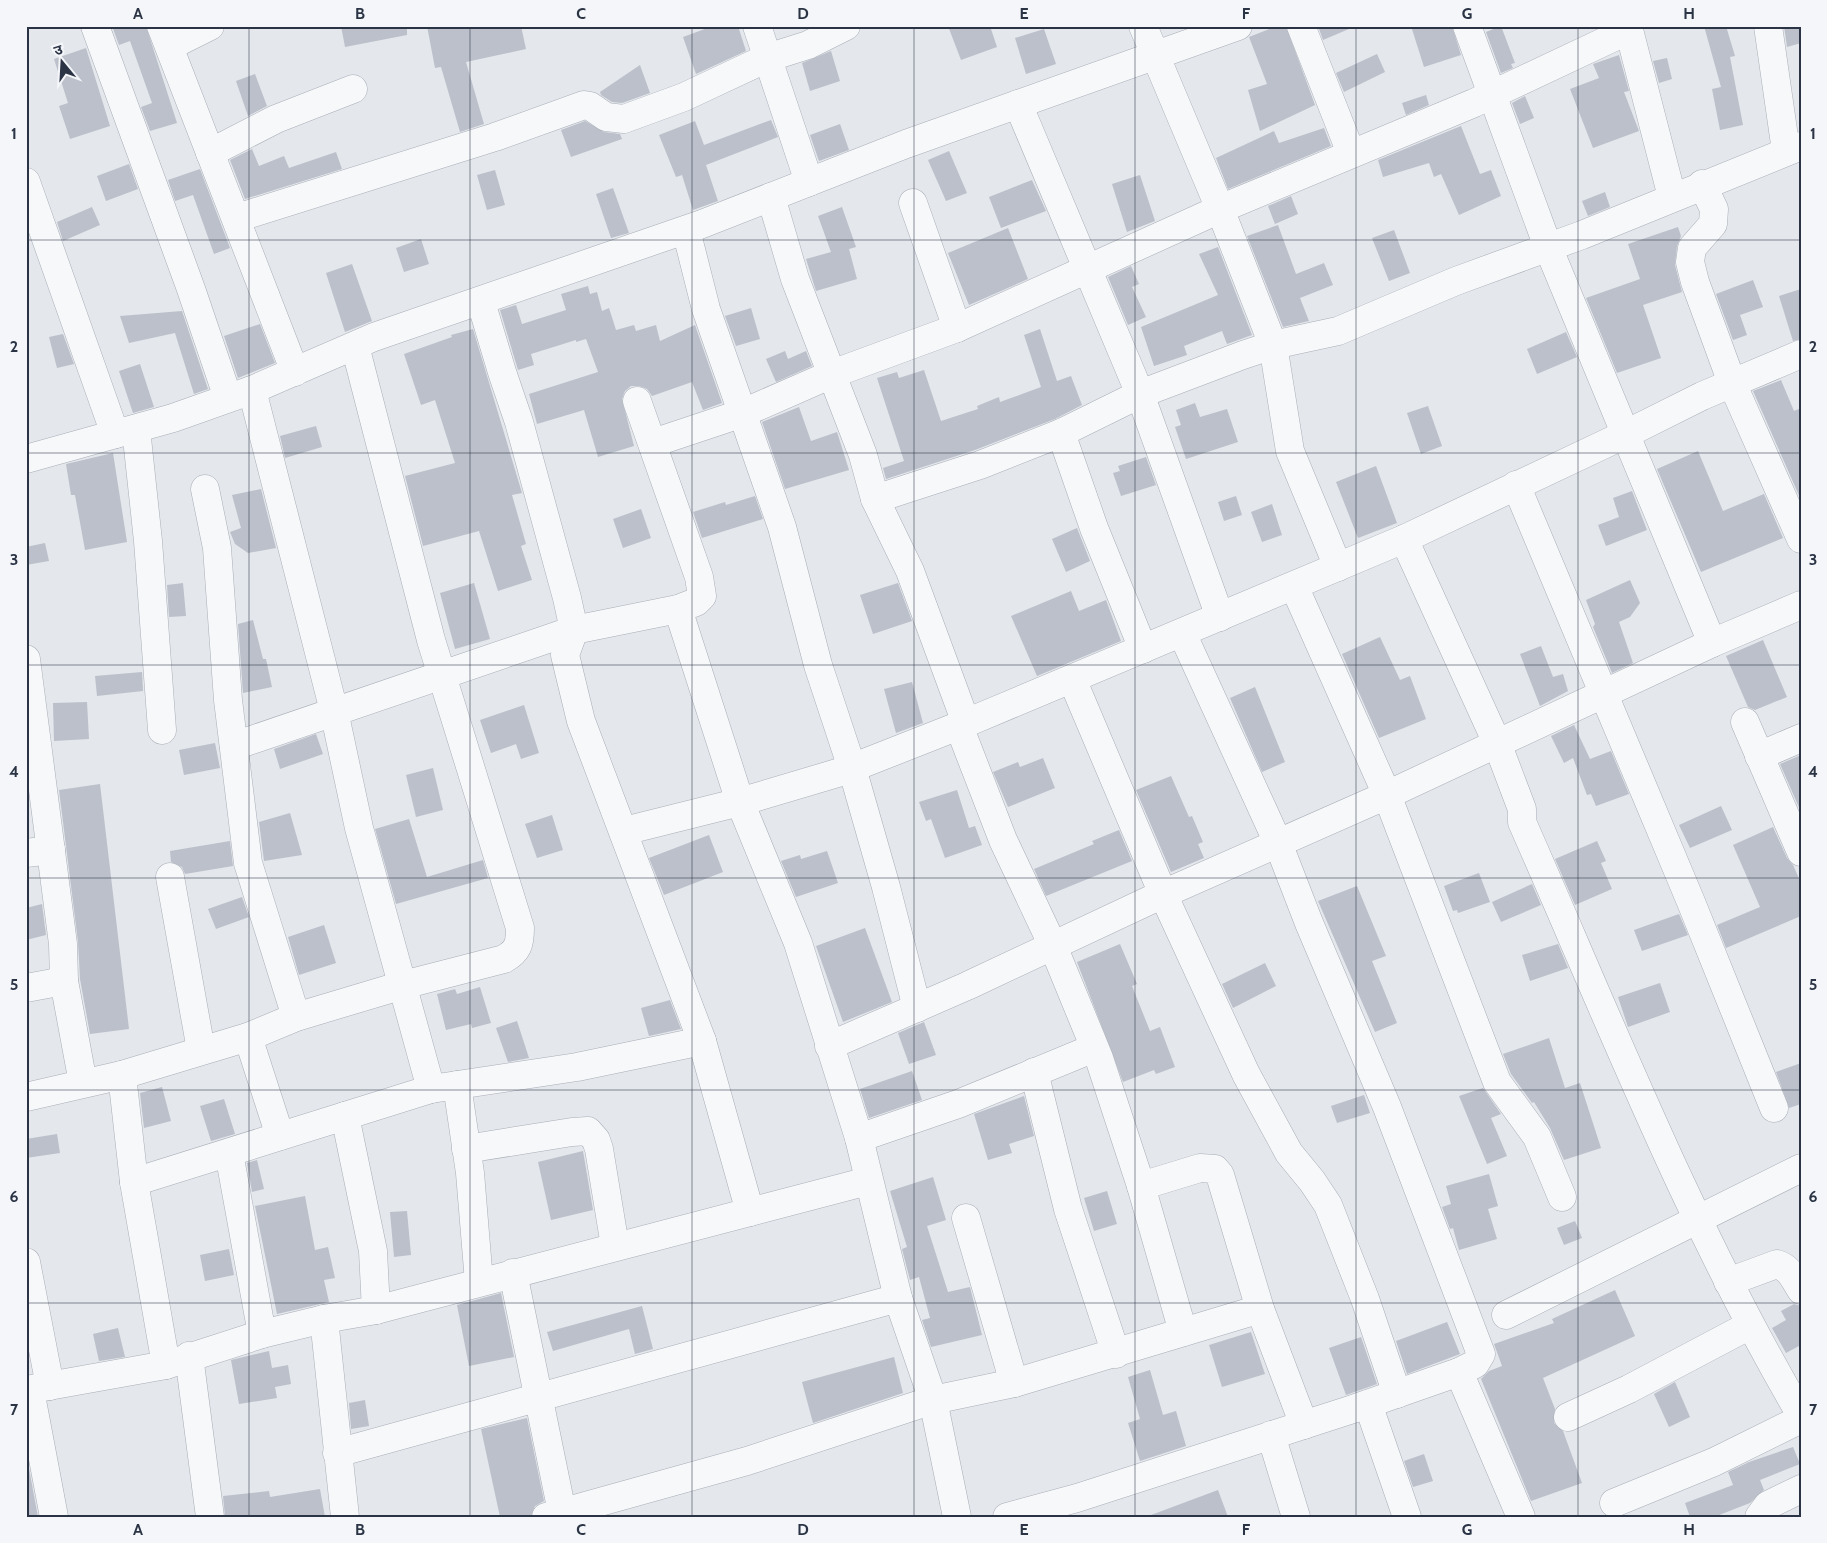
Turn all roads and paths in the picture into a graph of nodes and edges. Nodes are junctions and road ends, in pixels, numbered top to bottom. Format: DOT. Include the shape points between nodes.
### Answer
graph roads {
  1 [pos="95,26"];
  2 [pos="210,26"];
  3 [pos="757,26"];
  4 [pos="846,26"];
  5 [pos="1143,26"];
  6 [pos="1238,26"];
  7 [pos="1301,26"];
  8 [pos="1467,26"];
  9 [pos="1768,26"];
  10 [pos="1628,28"];
  11 [pos="166,36"];
  12 [pos="1154,56"];
  13 [pos="767,58"];
  14 [pos="353,89"];
  15 [pos="1492,95"];
  16 [pos="1018,104"];
  17 [pos="1794,148"];
  18 [pos="210,153"];
  19 [pos="1351,153"];
  20 [pos="26,182"];
  21 [pos="809,182"];
  22 [pos="1702,184"];
  23 [pos="771,197"];
  24 [pos="1672,197"];
  25 [pos="913,203"];
  26 [pos="1220,209"];
  27 [pos="238,218"];
  28 [pos="686,230"];
  29 [pos="37,241"];
  30 [pos="1548,247"];
  31 [pos="1088,268"];
  32 [pos="481,302"];
  33 [pos="957,328"];
  34 [pos="1273,345"];
  35 [pos="355,346"];
  36 [pos="1801,354"];
  37 [pos="295,372"];
  38 [pos="832,374"];
  39 [pos="1732,383"];
  40 [pos="240,394"];
  41 [pos="1140,394"];
  42 [pos="637,402"];
  43 [pos="743,412"];
  44 [pos="125,431"];
  45 [pos="1061,432"];
  46 [pos="1626,434"];
  47 [pos="653,443"];
  48 [pos="26,459"];
  49 [pos="1516,485"];
  50 [pos="206,489"];
  51 [pos="875,499"];
  52 [pos="1801,538"];
  53 [pos="1404,539"];
  54 [pos="1338,567"];
  55 [pos="1294,586"];
  56 [pos="1801,605"];
  57 [pos="678,609"];
  58 [pos="1220,617"];
  59 [pos="574,630"];
  60 [pos="1182,633"];
  61 [pos="1712,643"];
  62 [pos="1143,649"];
  63 [pos="26,659"];
  64 [pos="443,675"];
  65 [pos="1072,679"];
  66 [pos="1605,694"];
  67 [pos="30,701"];
  68 [pos="334,711"];
  69 [pos="1745,722"];
  70 [pos="963,724"];
  71 [pos="162,730"];
  72 [pos="1801,738"];
  73 [pos="1497,743"];
  74 [pos="234,746"];
  75 [pos="1759,756"];
  76 [pos="852,768"];
  77 [pos="34,769"];
  78 [pos="1387,795"];
  79 [pos="740,802"];
  80 [pos="624,831"];
  81 [pos="1278,842"];
  82 [pos="39,851"];
  83 [pos="1801,852"];
  84 [pos="170,877"];
  85 [pos="1163,894"];
  86 [pos="1053,946"];
  87 [pos="64,981"];
  88 [pos="404,985"];
  89 [pos="26,988"];
  90 [pos="917,1008"];
  91 [pos="296,1017"];
  92 [pos="248,1037"];
  93 [pos="702,1041"];
  94 [pos="829,1046"];
  95 [pos="1094,1048"];
  96 [pos="201,1050"];
  97 [pos="1034,1072"];
  98 [pos="122,1075"];
  99 [pos="83,1083"];
  100 [pos="458,1085"];
  101 [pos="431,1089"];
  102 [pos="26,1097"];
  103 [pos="1774,1108"];
  104 [pos="345,1116"];
  105 [pos="280,1136"];
  106 [pos="858,1138"];
  107 [pos="466,1150"];
  108 [pos="228,1153"];
  109 [pos="1801,1168"];
  110 [pos="868,1180"];
  111 [pos="134,1182"];
  112 [pos="1141,1186"];
  113 [pos="1562,1197"];
  114 [pos="750,1212"];
  115 [pos="966,1218"];
  116 [pos="1697,1220"];
  117 [pos="615,1246"];
  118 [pos="26,1262"];
  119 [pos="513,1273"];
  120 [pos="479,1282"];
  121 [pos="1728,1282"];
  122 [pos="1801,1290"];
  123 [pos="898,1298"];
  124 [pos="1260,1309"];
  125 [pos="376,1310"];
  126 [pos="1506,1315"];
  127 [pos="324,1319"];
  128 [pos="1750,1325"];
  129 [pos="1183,1332"];
  130 [pos="262,1334"];
  131 [pos="1116,1354"];
  132 [pos="177,1360"];
  133 [pos="1460,1372"];
  134 [pos="1014,1383"];
  135 [pos="35,1389"];
  136 [pos="1396,1394"];
  137 [pos="539,1399"];
  138 [pos="933,1400"];
  139 [pos="1368,1404"];
  140 [pos="1801,1415"];
  141 [pos="1568,1417"];
  142 [pos="1801,1419"];
  143 [pos="1304,1425"];
  144 [pos="1271,1435"];
  145 [pos="337,1453"];
  146 [pos="1801,1489"];
  147 [pos="1614,1504"];
  148 [pos="557,1516"];
  149 [pos="54,1517"];
  150 [pos="210,1517"];
  151 [pos="345,1517"];
  152 [pos="957,1517"];
  153 [pos="1007,1517"];
  154 [pos="1296,1517"];
  155 [pos="1407,1517"];
  156 [pos="1520,1517"];
  157 [pos="1759,1517"];
  1 -- 40 [label="street" via="191,289"];
  2 -- 11 [label="street"];
  3 -- 13 [label="street"];
  4 -- 13 [label="street" via="808,45"];
  5 -- 12 [label="street"];
  6 -- 12 [label="street"];
  7 -- 19 [label="street"];
  8 -- 15 [label="street"];
  9 -- 17 [label="street"];
  10 -- 15 [label="street"];
  10 -- 24 [label="street"];
  11 -- 18 [label="street"];
  12 -- 16 [label="street"];
  12 -- 26 [label="street"];
  13 -- 21 [label="street"];
  13 -- 27 [label="street" via="684,97 624,119 606,117 584,105 495,137"];
  14 -- 18 [label="street" via="276,119"];
  15 -- 19 [label="street"];
  15 -- 30 [label="street"];
  16 -- 21 [label="street"];
  16 -- 31 [label="street"];
  17 -- 22 [label="street"];
  18 -- 27 [label="street"];
  19 -- 26 [label="street"];
  20 -- 29 [label="street"];
  21 -- 23 [label="street"];
  22 -- 24 [label="street"];
  22 -- 39 [label="street" via="1714,209 1713,224 1692,248 1690,262"];
  23 -- 28 [label="street"];
  23 -- 38 [label="street" via="796,279"];
  24 -- 30 [label="street"];
  25 -- 33 [label="street"];
  26 -- 31 [label="street"];
  26 -- 34 [label="street"];
  27 -- 37 [label="street"];
  28 -- 32 [label="street"];
  28 -- 43 [label="street" via="706,309"];
  29 -- 44 [label="street"];
  30 -- 34 [label="street" via="1456,281 1338,331"];
  30 -- 46 [label="street"];
  31 -- 33 [label="street"];
  31 -- 41 [label="street"];
  32 -- 35 [label="street"];
  32 -- 59 [label="street" via="519,422"];
  33 -- 38 [label="street"];
  34 -- 41 [label="street"];
  34 -- 54 [label="street" via="1290,451"];
  35 -- 37 [label="street"];
  35 -- 64 [label="street" via="431,640"];
  36 -- 39 [label="street"];
  37 -- 40 [label="street"];
  38 -- 43 [label="street"];
  38 -- 51 [label="street" via="863,455"];
  39 -- 46 [label="street"];
  39 -- 52 [label="street"];
  40 -- 44 [label="street"];
  40 -- 68 [label="street"];
  41 -- 45 [label="street"];
  41 -- 58 [label="street"];
  42 -- 47 [label="street"];
  43 -- 47 [label="street"];
  43 -- 76 [label="street" via="782,527 818,665"];
  44 -- 48 [label="street"];
  44 -- 71 [label="street" via="148,541"];
  45 -- 51 [label="street" via="980,465"];
  45 -- 62 [label="street" via="1094,528"];
  46 -- 49 [label="street"];
  46 -- 61 [label="street"];
  47 -- 57 [label="street" via="701,588 702,596 696,602"];
  49 -- 53 [label="street"];
  49 -- 66 [label="street"];
  50 -- 74 [label="street" via="217,548"];
  51 -- 70 [label="street" via="910,571"];
  53 -- 54 [label="street"];
  53 -- 73 [label="street"];
  54 -- 55 [label="street"];
  55 -- 58 [label="street"];
  55 -- 78 [label="street"];
  56 -- 61 [label="street"];
  57 -- 59 [label="street"];
  57 -- 79 [label="street"];
  58 -- 60 [label="street"];
  59 -- 64 [label="street"];
  59 -- 80 [label="street" via="565,655 567,668 581,721"];
  60 -- 62 [label="street"];
  60 -- 81 [label="street"];
  61 -- 66 [label="street"];
  62 -- 65 [label="street"];
  63 -- 67 [label="street"];
  64 -- 68 [label="street"];
  64 -- 88 [label="street" via="520,928 520,944 513,954 504,959"];
  65 -- 70 [label="street"];
  65 -- 85 [label="street"];
  66 -- 73 [label="street"];
  66 -- 103 [label="street"];
  67 -- 77 [label="street"];
  68 -- 74 [label="street"];
  68 -- 88 [label="street" via="359,828"];
  69 -- 75 [label="street"];
  70 -- 76 [label="street"];
  70 -- 86 [label="street" via="1003,840"];
  72 -- 75 [label="street"];
  73 -- 78 [label="street"];
  73 -- 116 [label="street" via="1522,809 1522,822 1602,1012"];
  74 -- 91 [label="street" via="248,862"];
  75 -- 83 [label="street"];
  76 -- 79 [label="street"];
  76 -- 90 [label="street"];
  77 -- 82 [label="street"];
  78 -- 81 [label="street"];
  78 -- 113 [label="street" via="1497,1082 1537,1137"];
  79 -- 80 [label="street"];
  79 -- 94 [label="street" via="798,943"];
  80 -- 93 [label="street"];
  81 -- 85 [label="street"];
  81 -- 133 [label="street" via="1387,1107 1480,1347 1479,1360"];
  82 -- 87 [label="street" via="63,944"];
  84 -- 96 [label="street"];
  85 -- 86 [label="street"];
  85 -- 136 [label="street" via="1254,1090 1289,1153 1328,1205 1366,1299"];
  86 -- 90 [label="street"];
  86 -- 95 [label="street"];
  87 -- 89 [label="street"];
  87 -- 99 [label="street"];
  88 -- 91 [label="street"];
  88 -- 101 [label="street"];
  90 -- 94 [label="street"];
  91 -- 92 [label="street"];
  92 -- 96 [label="street"];
  92 -- 105 [label="street"];
  93 -- 100 [label="street" via="577,1067"];
  93 -- 114 [label="street"];
  94 -- 106 [label="street"];
  95 -- 97 [label="street"];
  95 -- 112 [label="street"];
  96 -- 98 [label="street"];
  97 -- 106 [label="street" via="958,1104"];
  97 -- 131 [label="street" via="1068,1209"];
  98 -- 99 [label="street"];
  98 -- 111 [label="street"];
  99 -- 102 [label="street"];
  100 -- 101 [label="street"];
  100 -- 107 [label="street"];
  101 -- 104 [label="street"];
  104 -- 105 [label="street"];
  104 -- 125 [label="street" via="373,1251"];
  105 -- 108 [label="street"];
  106 -- 110 [label="street"];
  107 -- 117 [label="street" via="588,1131 598,1148"];
  107 -- 120 [label="street"];
  108 -- 111 [label="street"];
  108 -- 130 [label="street"];
  109 -- 116 [label="street"];
  110 -- 114 [label="street"];
  110 -- 123 [label="street"];
  111 -- 132 [label="street"];
  112 -- 124 [label="street" via="1200,1168 1215,1169 1224,1185"];
  112 -- 129 [label="street"];
  114 -- 117 [label="street"];
  115 -- 134 [label="street"];
  116 -- 121 [label="street"];
  116 -- 126 [label="street"];
  117 -- 119 [label="street"];
  118 -- 135 [label="street"];
  119 -- 120 [label="street"];
  119 -- 137 [label="street"];
  120 -- 125 [label="street"];
  121 -- 122 [label="street" via="1777,1264 1791,1273"];
  121 -- 128 [label="street"];
  123 -- 137 [label="street"];
  123 -- 138 [label="street"];
  124 -- 129 [label="street"];
  124 -- 143 [label="street"];
  125 -- 127 [label="street"];
  127 -- 130 [label="street"];
  127 -- 145 [label="street"];
  128 -- 140 [label="street"];
  128 -- 141 [label="street"];
  129 -- 131 [label="street"];
  130 -- 132 [label="street"];
  131 -- 134 [label="street"];
  132 -- 135 [label="street"];
  132 -- 150 [label="street"];
  133 -- 136 [label="street"];
  133 -- 156 [label="street"];
  134 -- 138 [label="street"];
  135 -- 149 [label="street"];
  136 -- 139 [label="street"];
  137 -- 145 [label="street"];
  137 -- 148 [label="street"];
  138 -- 148 [label="street" via="747,1461"];
  138 -- 152 [label="street"];
  139 -- 143 [label="street"];
  139 -- 155 [label="street"];
  142 -- 147 [label="street" via="1714,1462"];
  143 -- 144 [label="street"];
  144 -- 153 [label="street" via="1077,1498"];
  144 -- 154 [label="street"];
  145 -- 151 [label="street"];
  146 -- 157 [label="street" via="1768,1505"];
}
